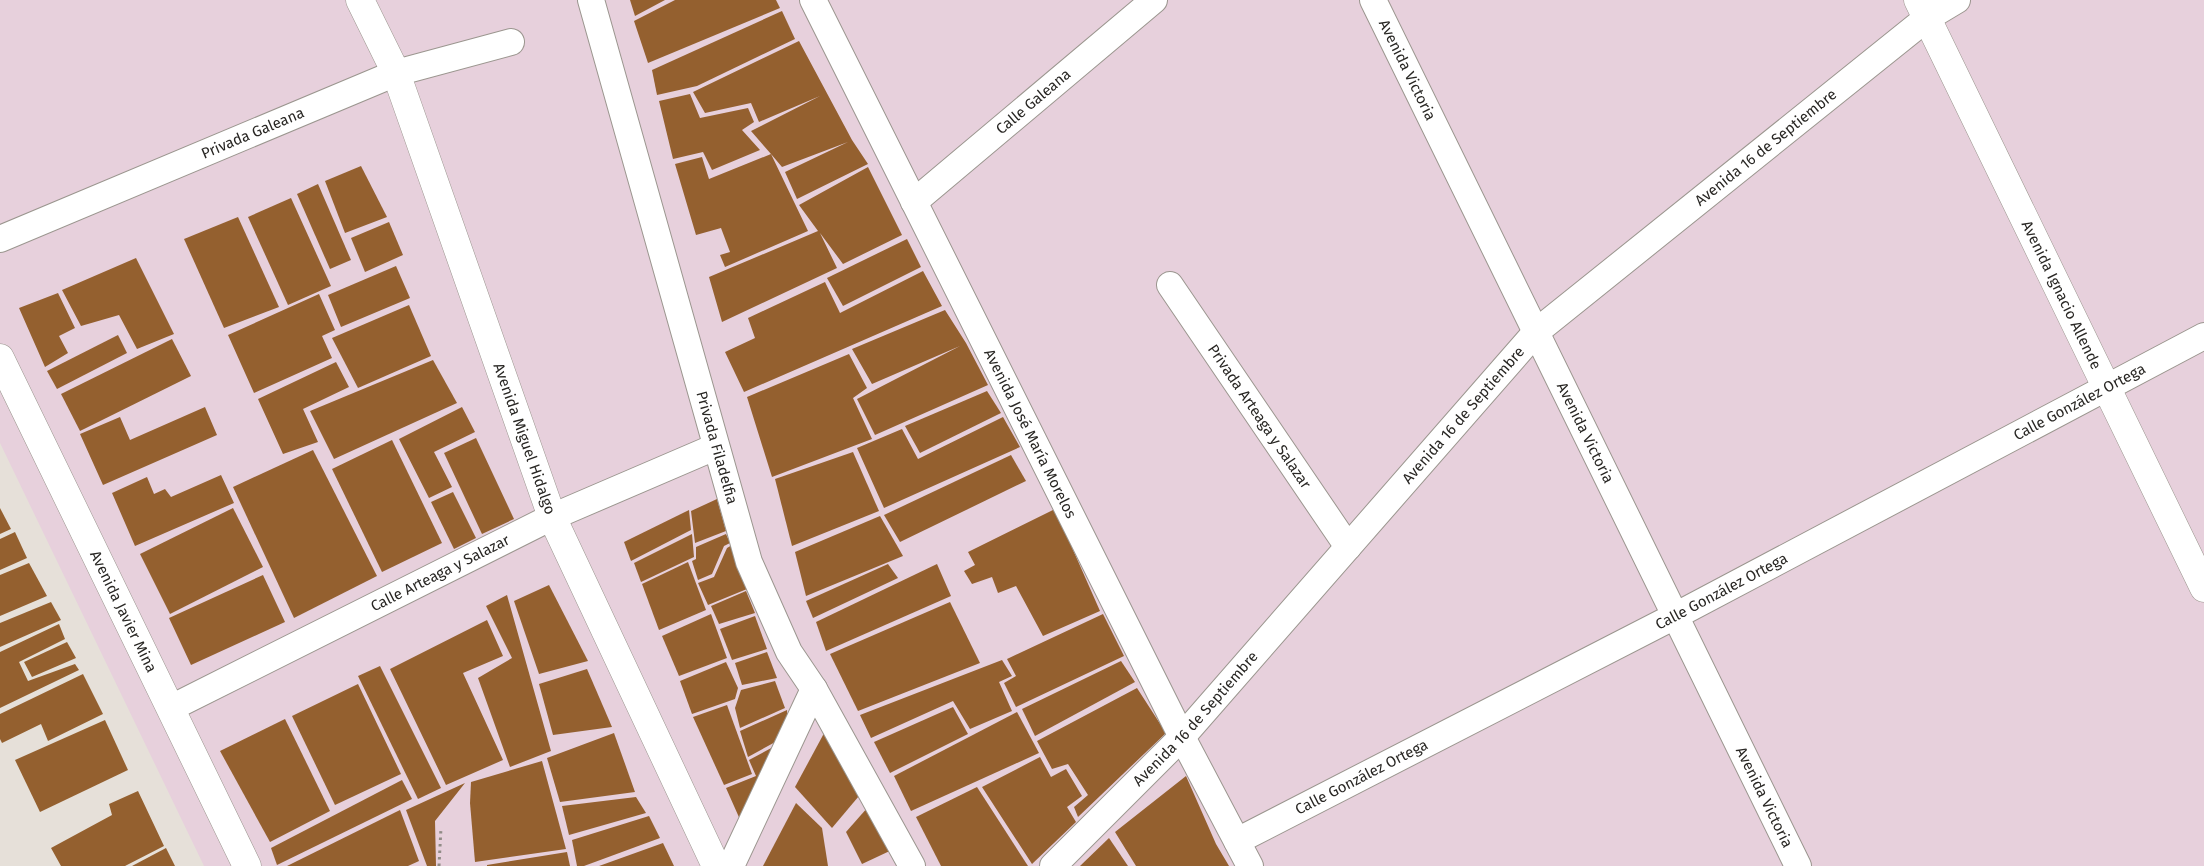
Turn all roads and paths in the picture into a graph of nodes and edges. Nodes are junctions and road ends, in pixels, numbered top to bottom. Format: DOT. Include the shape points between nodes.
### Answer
graph roads {
  1 [pos="360,0"];
  2 [pos="591,0"];
  3 [pos="813,0"];
  4 [pos="1154,0"];
  5 [pos="1372,0"];
  6 [pos="1958,0"];
  7 [pos="1922,9"];
  8 [pos="511,42"];
  9 [pos="396,73"];
  10 [pos="914,202"];
  11 [pos="0,238"];
  12 [pos="1170,285"];
  13 [pos="1536,332"];
  14 [pos="2204,336"];
  15 [pos="0,358"];
  16 [pos="2106,387"];
  17 [pos="715,447"];
  18 [pos="552,517"];
  19 [pos="1348,547"];
  20 [pos="2204,588"];
  21 [pos="1675,616"];
  22 [pos="814,689"];
  23 [pos="171,708"];
  24 [pos="1182,737"];
  25 [pos="441,828"];
  26 [pos="1236,841"];
  27 [pos="247,866"];
  28 [pos="439,866"];
  29 [pos="716,866"];
  30 [pos="731,866"];
  31 [pos="912,866"];
  32 [pos="1052,866"];
  33 [pos="1250,866"];
  34 [pos="1798,866"];
  1 -- 9 [label="main road, Avenida Miguel Hidalgo"];
  2 -- 17 [label="street, Privada Filadelfia"];
  3 -- 10 [label="street, Avenida José María Morelos"];
  4 -- 10 [label="street, Calle Galeana"];
  5 -- 13 [label="street, Avenida Victoria"];
  6 -- 7 [label="street, Avenida 16 de Septiembre"];
  7 -- 13 [label="street, Avenida 16 de Septiembre"];
  7 -- 16 [label="main road, Avenida Ignacio Allende"];
  8 -- 9 [label="street, Privada Galeana"];
  9 -- 11 [label="street, Privada Galeana"];
  9 -- 18 [label="main road, Avenida Miguel Hidalgo"];
  10 -- 24 [label="street, Avenida José María Morelos"];
  12 -- 19 [label="street, Privada Arteaga y Salazar"];
  13 -- 19 [label="street, Avenida 16 de Septiembre"];
  13 -- 21 [label="street, Avenida Victoria"];
  14 -- 16 [label="street, Calle González Ortega"];
  15 -- 23 [label="main road, Avenida Javier Mina"];
  16 -- 20 [label="main road, Avenida Ignacio Allende"];
  16 -- 21 [label="street, Calle González Ortega"];
  17 -- 18 [label="street, Calle Arteaga y Salazar"];
  17 -- 22 [label="street, Privada Filadelfia" via="749,562 789,652"];
  18 -- 23 [label="street, Calle Arteaga y Salazar"];
  18 -- 29 [label="main road, Avenida Miguel Hidalgo"];
  19 -- 24 [label="street, Avenida 16 de Septiembre"];
  21 -- 26 [label="street, Calle González Ortega"];
  21 -- 34 [label="street, Avenida Victoria"];
  22 -- 30 [label="street"];
  22 -- 31 [label="street, Privada Filadelfia"];
  23 -- 27 [label="main road, Avenida Javier Mina"];
  24 -- 26 [label="street, Avenida José María Morelos"];
  24 -- 32 [label="street, Avenida 16 de Septiembre"];
  25 -- 28 [label="path"];
  26 -- 33 [label="street, Avenida José María Morelos"];
}
